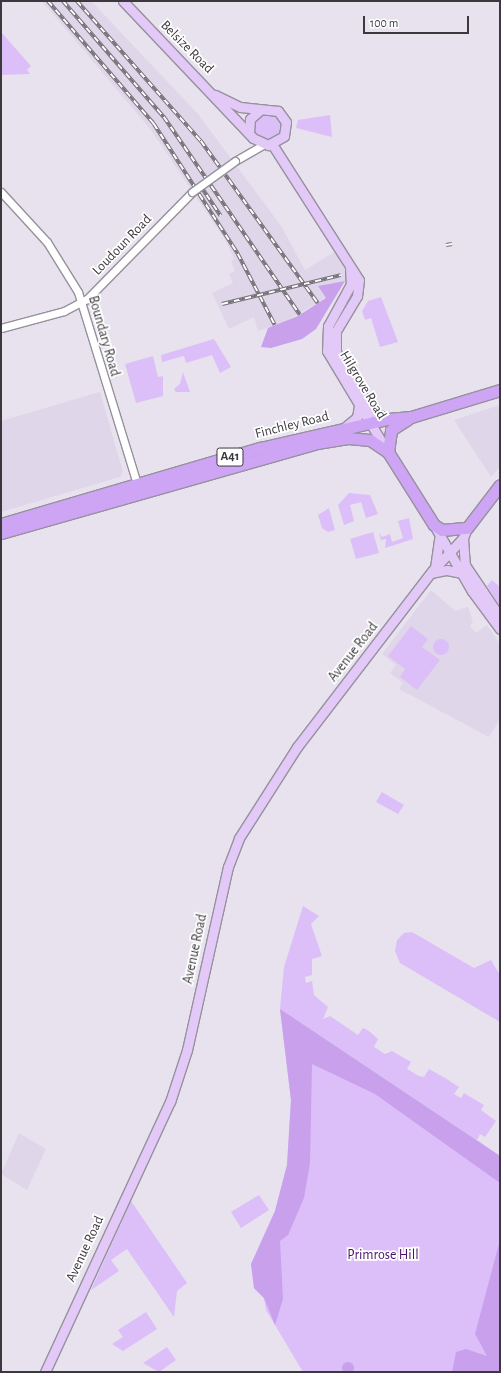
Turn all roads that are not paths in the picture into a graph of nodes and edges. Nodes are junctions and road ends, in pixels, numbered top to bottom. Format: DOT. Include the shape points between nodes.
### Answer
graph roads {
  1 [pos="123,1"];
  2 [pos="216,95"];
  3 [pos="260,110"];
  4 [pos="251,135"];
  5 [pos="268,144"];
  6 [pos="246,152"];
  7 [pos="1,192"];
  8 [pos="348,263"];
  9 [pos="82,302"];
  10 [pos="1,328"];
  11 [pos="500,390"];
  12 [pos="359,406"];
  13 [pos="411,417"];
  14 [pos="388,419"];
  15 [pos="370,423"];
  16 [pos="343,429"];
  17 [pos="388,452"];
  18 [pos="137,484"];
  19 [pos="500,485"];
  20 [pos="1,524"];
  21 [pos="434,525"];
  22 [pos="1,533"];
  23 [pos="465,533"];
  24 [pos="439,538"];
  25 [pos="450,554"];
  26 [pos="433,571"];
  27 [pos="461,573"];
  28 [pos="500,617"];
  29 [pos="500,629"];
  30 [pos="46,1372"];
  1 -- 2 [label="main road, Belsize Road"];
  2 -- 3 [label="main road, Belsize Road" via="231,105"];
  2 -- 4 [label="main road, Belsize Road"];
  3 -- 4 [label="main road" via="250,119"];
  3 -- 5 [label="main road" via="278,111 286,122 284,136"];
  4 -- 5 [label="main road"];
  4 -- 6 [label="street, Loudoun Road"];
  5 -- 6 [label="street, Loudoun Road"];
  5 -- 8 [label="main road, Hilgrove Road"];
  6 -- 9 [label="street, Loudoun Road, bridge" via="192,192"];
  7 -- 9 [label="street, Boundary Road" via="47,242"];
  8 -- 12 [label="main road, Hilgrove Road" via="351,284 328,326 326,342 330,358"];
  8 -- 14 [label="main road, Hilgrove Road" via="356,273 359,288 336,331 336,352 373,412"];
  9 -- 10 [label="street, Loudoun Road" via="64,311"];
  9 -- 18 [label="street, Boundary Road" via="116,426"];
  11 -- 13 [label="highway, Finchley Road / A41"];
  12 -- 15 [label="main road, Hilgrove Road"];
  12 -- 16 [label="main road" via="354,421"];
  13 -- 14 [label="highway, Finchley Road / A41"];
  13 -- 17 [label="highway, A41" via="391,430"];
  14 -- 15 [label="highway, Finchley Road / A41"];
  15 -- 16 [label="highway, Finchley Road / A41"];
  15 -- 17 [label="main road, Hilgrove Road"];
  16 -- 18 [label="highway, Finchley Road / A41"];
  17 -- 21 [label="highway"];
  17 -- 22 [label="highway, Finchley Road / A41" via="361,438 317,443"];
  18 -- 20 [label="highway, Finchley Road / A41"];
  19 -- 23 [label="highway, Avenue Road"];
  21 -- 23 [label="highway"];
  21 -- 24 [label="main road"];
  23 -- 25 [label="main road, Avenue Road"];
  23 -- 28 [label="main road" via="465,565"];
  24 -- 25 [label="main road"];
  24 -- 26 [label="main road, Avenue Road"];
  25 -- 26 [label="main road, Avenue Road"];
  25 -- 27 [label="main road"];
  26 -- 27 [label="main road"];
  26 -- 30 [label="main road, Avenue Road" via="297,747 238,838 228,867 187,1050 170,1102"];
  27 -- 29 [label="main road"];
}
